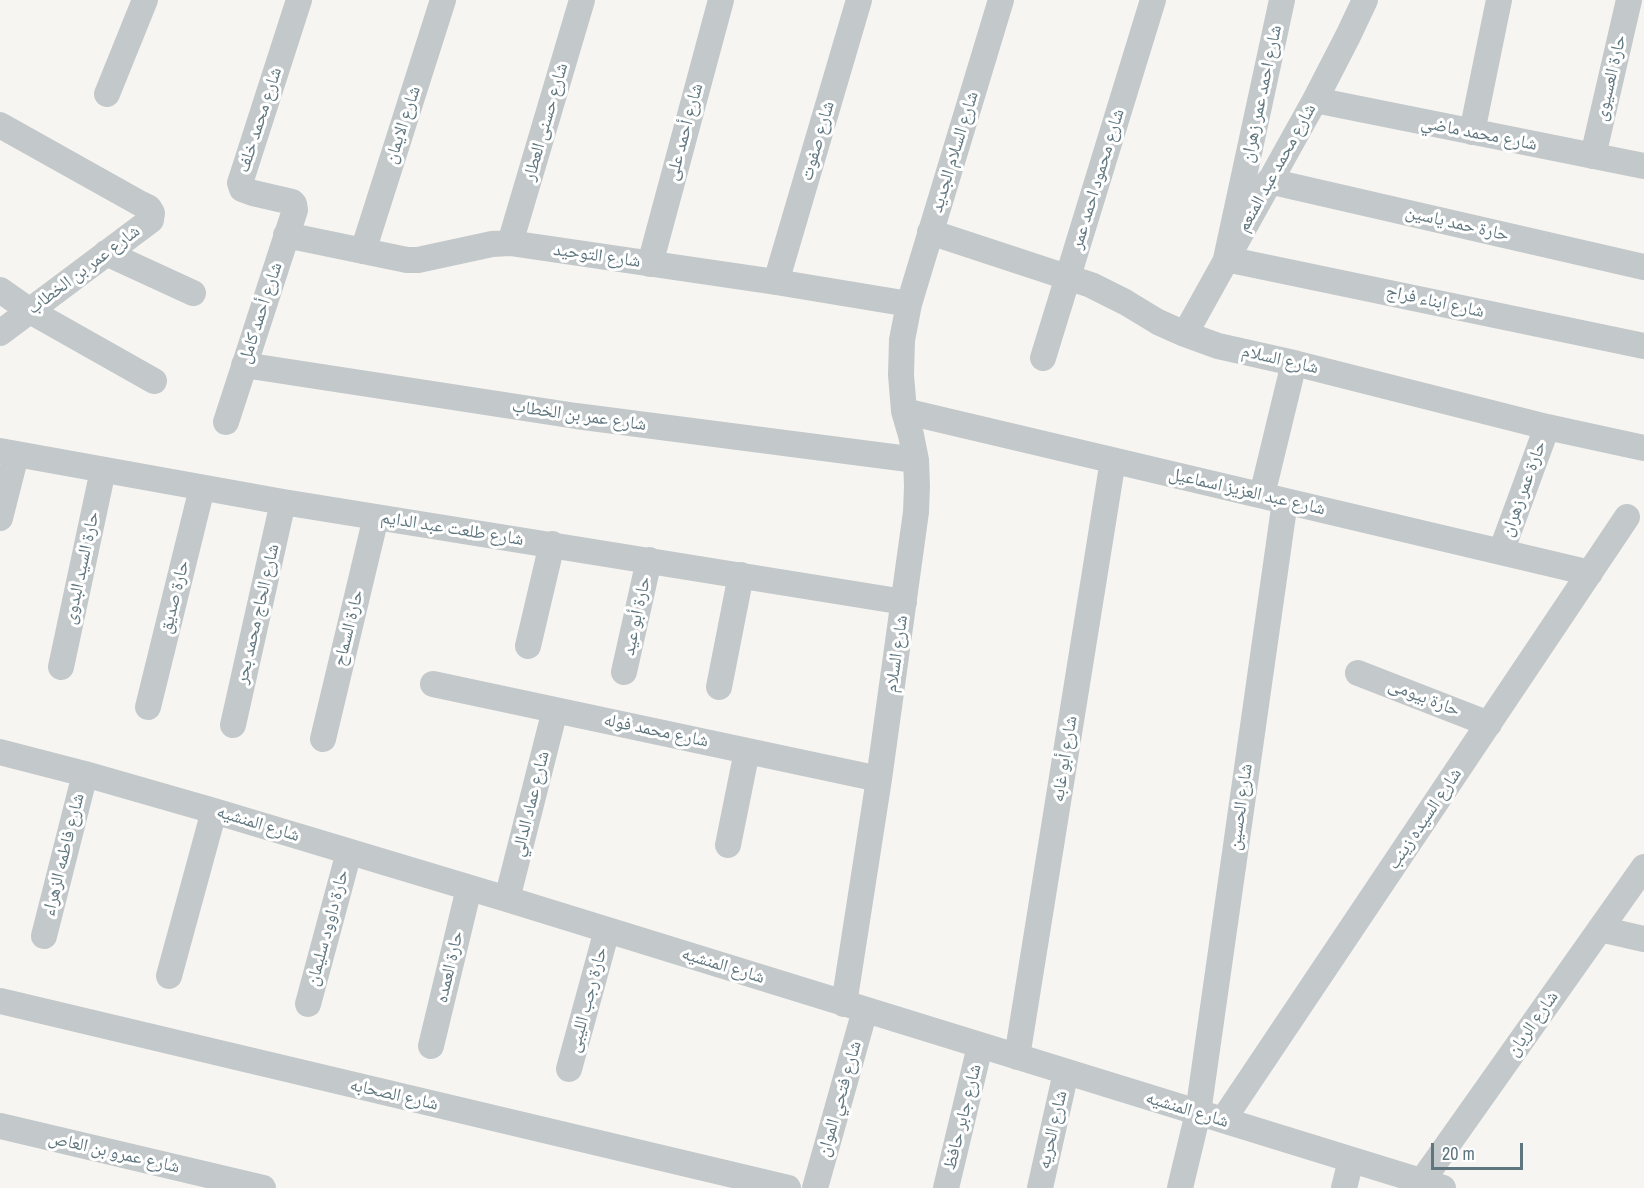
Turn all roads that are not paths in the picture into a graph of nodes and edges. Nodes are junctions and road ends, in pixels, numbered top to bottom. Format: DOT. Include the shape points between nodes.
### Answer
graph roads {
  1 [pos="145,0"];
  2 [pos="299,0"];
  3 [pos="443,0"];
  4 [pos="582,0"];
  5 [pos="721,0"];
  6 [pos="859,0"];
  7 [pos="1001,0"];
  8 [pos="1153,0"];
  9 [pos="1282,0"];
  10 [pos="1365,0"];
  11 [pos="1499,0"];
  12 [pos="1629,0"];
  13 [pos="107,94"];
  14 [pos="1315,100"];
  15 [pos="0,125"];
  16 [pos="1472,132"];
  17 [pos="1593,156"];
  18 [pos="1644,166"];
  19 [pos="1269,181"];
  20 [pos="294,204"];
  21 [pos="930,232"];
  22 [pos="286,235"];
  23 [pos="510,243"];
  24 [pos="363,251"];
  25 [pos="106,253"];
  26 [pos="1226,259"];
  27 [pos="650,264"];
  28 [pos="1644,267"];
  29 [pos="1068,277"];
  30 [pos="776,282"];
  31 [pos="0,290"];
  32 [pos="193,293"];
  33 [pos="909,304"];
  34 [pos="30,311"];
  35 [pos="0,333"];
  36 [pos="1185,334"];
  37 [pos="1644,346"];
  38 [pos="1043,358"];
  39 [pos="1294,363"];
  40 [pos="244,365"];
  41 [pos="154,381"];
  42 [pos="904,411"];
  43 [pos="226,422"];
  44 [pos="1547,427"];
  45 [pos="1644,448"];
  46 [pos="8,453"];
  47 [pos="916,460"];
  48 [pos="1113,460"];
  49 [pos="103,470"];
  50 [pos="202,488"];
  51 [pos="1273,498"];
  52 [pos="283,502"];
  53 [pos="376,517"];
  54 [pos="1627,517"];
  55 [pos="0,518"];
  56 [pos="552,544"];
  57 [pos="1502,552"];
  58 [pos="649,560"];
  59 [pos="1590,573"];
  60 [pos="741,575"];
  61 [pos="904,602"];
  62 [pos="528,646"];
  63 [pos="61,667"];
  64 [pos="624,672"];
  65 [pos="1358,673"];
  66 [pos="433,684"];
  67 [pos="719,687"];
  68 [pos="148,707"];
  69 [pos="555,710"];
  70 [pos="1489,724"];
  71 [pos="233,725"];
  72 [pos="322,739"];
  73 [pos="747,751"];
  74 [pos="0,752"];
  75 [pos="85,774"];
  76 [pos="879,779"];
  77 [pos="214,811"];
  78 [pos="728,844"];
  79 [pos="349,852"];
  80 [pos="1644,867"];
  81 [pos="469,888"];
  82 [pos="507,899"];
  83 [pos="1600,929"];
  84 [pos="607,930"];
  85 [pos="44,936"];
  86 [pos="1644,939"];
  87 [pos="169,976"];
  88 [pos="0,1001"];
  89 [pos="308,1004"];
  90 [pos="854,1007"];
  91 [pos="432,1046"];
  92 [pos="980,1046"];
  93 [pos="1017,1057"];
  94 [pos="569,1069"];
  95 [pos="1066,1072"];
  96 [pos="1198,1113"];
  97 [pos="1223,1120"];
  98 [pos="0,1126"];
  99 [pos="1351,1160"];
  100 [pos="1432,1185"];
  101 [pos="263,1188"];
  102 [pos="788,1188"];
  103 [pos="815,1188"];
  104 [pos="946,1188"];
  105 [pos="1040,1188"];
  106 [pos="1180,1188"];
  107 [pos="1344,1188"];
  1 -- 13 [label="street"];
  2 -- 20 [label="street, شارع محمد خلف" via="240,183 242,189"];
  3 -- 24 [label="street, شارع الايمان"];
  4 -- 23 [label="street, شارع حسنى العطار"];
  5 -- 27 [label="street, شارع أحمد على"];
  6 -- 30 [label="street, شارع صفوت"];
  7 -- 21 [label="street, شارع السلام الجديد"];
  8 -- 29 [label="street, شارع محمود احمد عمر"];
  9 -- 26 [label="street, شارع احمد عمر زهران"];
  10 -- 14 [label="street, شارع محمد عبد المنعم"];
  11 -- 16 [label="street"];
  12 -- 17 [label="street, حارة العسيوى"];
  14 -- 16 [label="street, شارع محمد ماضي"];
  14 -- 19 [label="street, شارع محمد عبد المنعم"];
  15 -- 25 [label="street, شارع عمر بن الخطاب" via="151,211 151,220"];
  16 -- 17 [label="street, شارع محمد ماضي"];
  17 -- 18 [label="street, شارع محمد ماضي"];
  19 -- 26 [label="street, شارع محمد عبد المنعم"];
  19 -- 28 [label="street, حارة حمد ياسين"];
  20 -- 22 [label="street, شارع أحمد كامل"];
  21 -- 29 [label="street, شارع السلام"];
  21 -- 33 [label="street, شارع السلام الجديد"];
  22 -- 24 [label="street, شارع التوحيد"];
  22 -- 40 [label="street, شارع أحمد كامل"];
  23 -- 24 [label="street, شارع التوحيد" via="418,260"];
  23 -- 27 [label="street, شارع التوحيد"];
  25 -- 32 [label="street"];
  25 -- 34 [label="street, شارع عمر بن الخطاب"];
  26 -- 36 [label="street, شارع محمد عبد المنعم"];
  26 -- 37 [label="street, شارع ابناء فراج"];
  27 -- 30 [label="street, شارع التوحيد"];
  29 -- 36 [label="street, شارع السلام"];
  29 -- 38 [label="street, شارع محمود احمد عمر"];
  30 -- 33 [label="street, شارع التوحيد"];
  31 -- 34 [label="street"];
  33 -- 42 [label="street, شارع السلام" via="902,340"];
  34 -- 35 [label="street, شارع عمر بن الخطاب"];
  34 -- 41 [label="street"];
  36 -- 39 [label="street, شارع السلام"];
  39 -- 44 [label="street, شارع السلام"];
  39 -- 51 [label="street, شارع الحسين"];
  40 -- 43 [label="street, شارع أحمد كامل"];
  40 -- 47 [label="street, شارع عمر بن الخطاب" via="576,416"];
  42 -- 47 [label="street, شارع السلام"];
  42 -- 48 [label="street, شارع عبد العزيز اسماعيل"];
  44 -- 45 [label="street, شارع السلام"];
  44 -- 57 [label="street, حارة عمر زهران"];
  46 -- 49 [label="street, شارع طلعت عبد الدايم"];
  46 -- 55 [label="street"];
  47 -- 61 [label="street, شارع السلام" via="916,512"];
  48 -- 51 [label="street, شارع عبد العزيز اسماعيل"];
  48 -- 93 [label="street, شارع أبو غابه"];
  49 -- 50 [label="street, شارع طلعت عبد الدايم"];
  49 -- 63 [label="street, حارة السيد البدوى"];
  50 -- 52 [label="street, شارع طلعت عبد الدايم"];
  50 -- 68 [label="street, حارة صديق"];
  51 -- 57 [label="street, شارع عبد العزيز اسماعيل"];
  51 -- 96 [label="street, شارع الحسين"];
  52 -- 53 [label="street, شارع طلعت عبد الدايم"];
  52 -- 71 [label="street, شارع الحاج محمد بحر"];
  53 -- 56 [label="street, شارع طلعت عبد الدايم"];
  53 -- 72 [label="street, حارة السماح"];
  54 -- 59 [label="street, شارع السيده زينب"];
  56 -- 58 [label="street, شارع طلعت عبد الدايم"];
  56 -- 62 [label="street"];
  57 -- 59 [label="street, شارع عبد العزيز اسماعيل"];
  58 -- 60 [label="street, شارع طلعت عبد الدايم"];
  58 -- 64 [label="street, حارة أبو عيد"];
  59 -- 70 [label="street, شارع السيده زينب"];
  60 -- 61 [label="street, شارع طلعت عبد الدايم"];
  60 -- 67 [label="street"];
  61 -- 76 [label="street, شارع السلام"];
  65 -- 70 [label="street, حارة بيومى"];
  66 -- 69 [label="street, شارع محمد فوله"];
  69 -- 73 [label="street, شارع محمد فوله"];
  69 -- 82 [label="street, شارع عماد الدالي"];
  70 -- 97 [label="street, شارع السيده زينب"];
  73 -- 76 [label="street, شارع محمد فوله"];
  73 -- 78 [label="street"];
  74 -- 75 [label="street, شارع المنشيه"];
  75 -- 77 [label="street, شارع المنشيه"];
  75 -- 85 [label="street, شارع فاطمه الزهراء"];
  76 -- 90 [label="street, شارع السلام"];
  77 -- 79 [label="street, شارع المنشيه"];
  77 -- 87 [label="street"];
  79 -- 81 [label="street, شارع المنشيه"];
  79 -- 89 [label="street, حارة داوود سليمان"];
  80 -- 83 [label="street, شارع الريان"];
  81 -- 82 [label="street, شارع المنشيه"];
  81 -- 91 [label="street, حارة العمده"];
  82 -- 84 [label="street, شارع المنشيه"];
  83 -- 86 [label="street"];
  83 -- 100 [label="street, شارع الريان"];
  84 -- 90 [label="street, شارع المنشيه"];
  84 -- 94 [label="street, حارة رجب الليبى"];
  88 -- 102 [label="street, شارع الصحابه"];
  90 -- 92 [label="street, شارع المنشيه"];
  90 -- 103 [label="street, شارع فتحي الموان"];
  92 -- 93 [label="street, شارع المنشيه"];
  92 -- 104 [label="street, شارع جابر حافظ"];
  93 -- 95 [label="street, شارع المنشيه"];
  95 -- 96 [label="street, شارع المنشيه"];
  95 -- 105 [label="street, شارع الحريه"];
  96 -- 97 [label="street, شارع المنشيه"];
  96 -- 106 [label="street, شارع الحسين"];
  97 -- 99 [label="street, شارع المنشيه"];
  98 -- 101 [label="street, شارع عمرو بن العاص"];
  99 -- 100 [label="street, شارع المنشيه"];
  99 -- 107 [label="street"];
}
